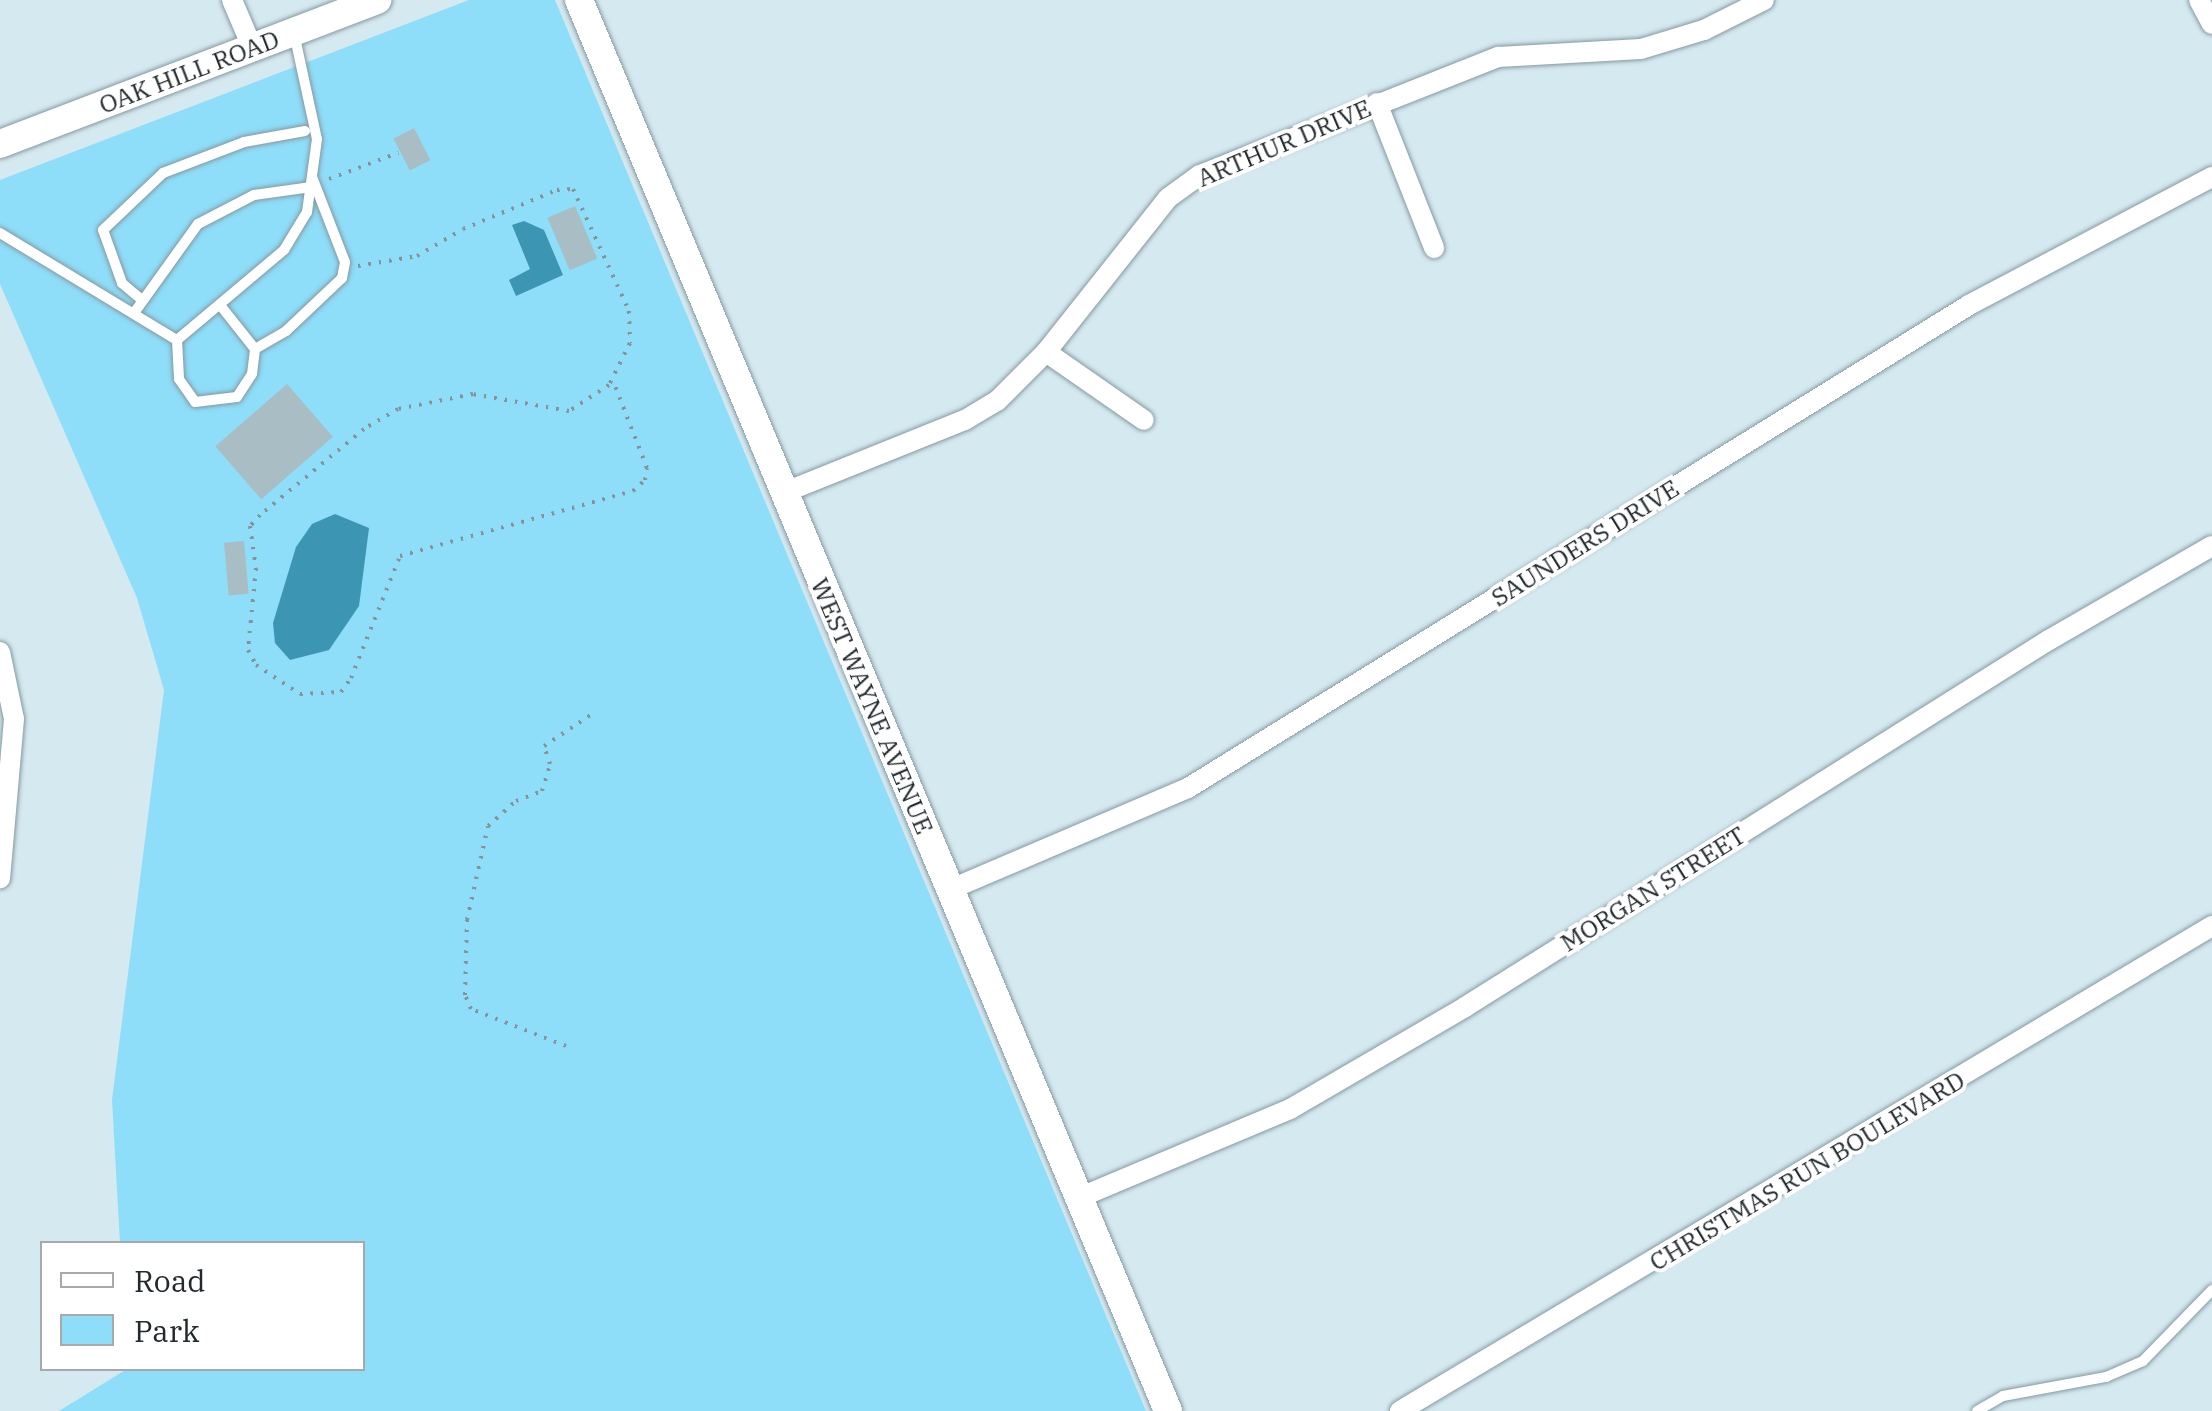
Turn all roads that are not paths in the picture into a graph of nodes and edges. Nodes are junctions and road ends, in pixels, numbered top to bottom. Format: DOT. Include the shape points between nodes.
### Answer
graph roads {
  1 [pos="232,0"];
  2 [pos="377,0"];
  3 [pos="578,0"];
  4 [pos="1764,0"];
  5 [pos="2199,0"];
  6 [pos="2212,24"];
  7 [pos="294,32"];
  8 [pos="252,47"];
  9 [pos="1378,102"];
  10 [pos="305,131"];
  11 [pos="0,144"];
  12 [pos="2212,177"];
  13 [pos="312,182"];
  14 [pos="0,232"];
  15 [pos="1434,248"];
  16 [pos="142,300"];
  17 [pos="220,306"];
  18 [pos="134,313"];
  19 [pos="177,340"];
  20 [pos="256,348"];
  21 [pos="1046,352"];
  22 [pos="1144,420"];
  23 [pos="783,492"];
  24 [pos="2212,546"];
  25 [pos="0,652"];
  26 [pos="2,833"];
  27 [pos="0,878"];
  28 [pos="949,890"];
  29 [pos="2210,930"];
  30 [pos="1076,1199"];
  31 [pos="2212,1290"];
  32 [pos="1168,1411"];
  33 [pos="1400,1411"];
  34 [pos="1977,1411"];
  1 -- 8 [label="street"];
  2 -- 7 [label="street, OAK HILL ROAD"];
  3 -- 23 [label="street, WEST WAYNE AVENUE"];
  4 -- 9 [label="street, ARTHUR DRIVE" via="1704,30 1642,49 1498,57"];
  5 -- 6 [label="street"];
  7 -- 8 [label="street, OAK HILL ROAD"];
  7 -- 13 [label="lane" via="315,110"];
  8 -- 11 [label="street, OAK HILL ROAD"];
  9 -- 15 [label="street"];
  9 -- 21 [label="street, ARTHUR DRIVE" via="1237,158 1168,198"];
  10 -- 16 [label="lane" via="244,142 163,173 103,230 122,283"];
  12 -- 28 [label="street, SAUNDERS DRIVE" via="1969,305 1188,788"];
  13 -- 16 [label="lane" via="223,207 169,255"];
  13 -- 17 [label="lane" via="307,212 284,250"];
  13 -- 20 [label="lane" via="346,262 342,278 286,331"];
  14 -- 18 [label="lane"];
  16 -- 18 [label="lane"];
  17 -- 19 [label="lane"];
  17 -- 20 [label="lane"];
  18 -- 19 [label="lane"];
  19 -- 20 [label="lane" via="178,379 195,402 206,405 238,396 252,374"];
  21 -- 22 [label="street"];
  21 -- 23 [label="street, ARTHUR DRIVE" via="997,401 965,420"];
  23 -- 28 [label="street, WEST WAYNE AVENUE"];
  24 -- 30 [label="street, MORGAN STREET" via="1290,1110"];
  25 -- 26 [label="street" via="14,719"];
  26 -- 27 [label="street"];
  28 -- 30 [label="street, WEST WAYNE AVENUE"];
  29 -- 33 [label="street, CHRISTMAS RUN BOULEVARD"];
  30 -- 32 [label="street, WEST WAYNE AVENUE"];
  31 -- 34 [label="lane" via="2143,1361 2106,1377 2002,1396"];
}
